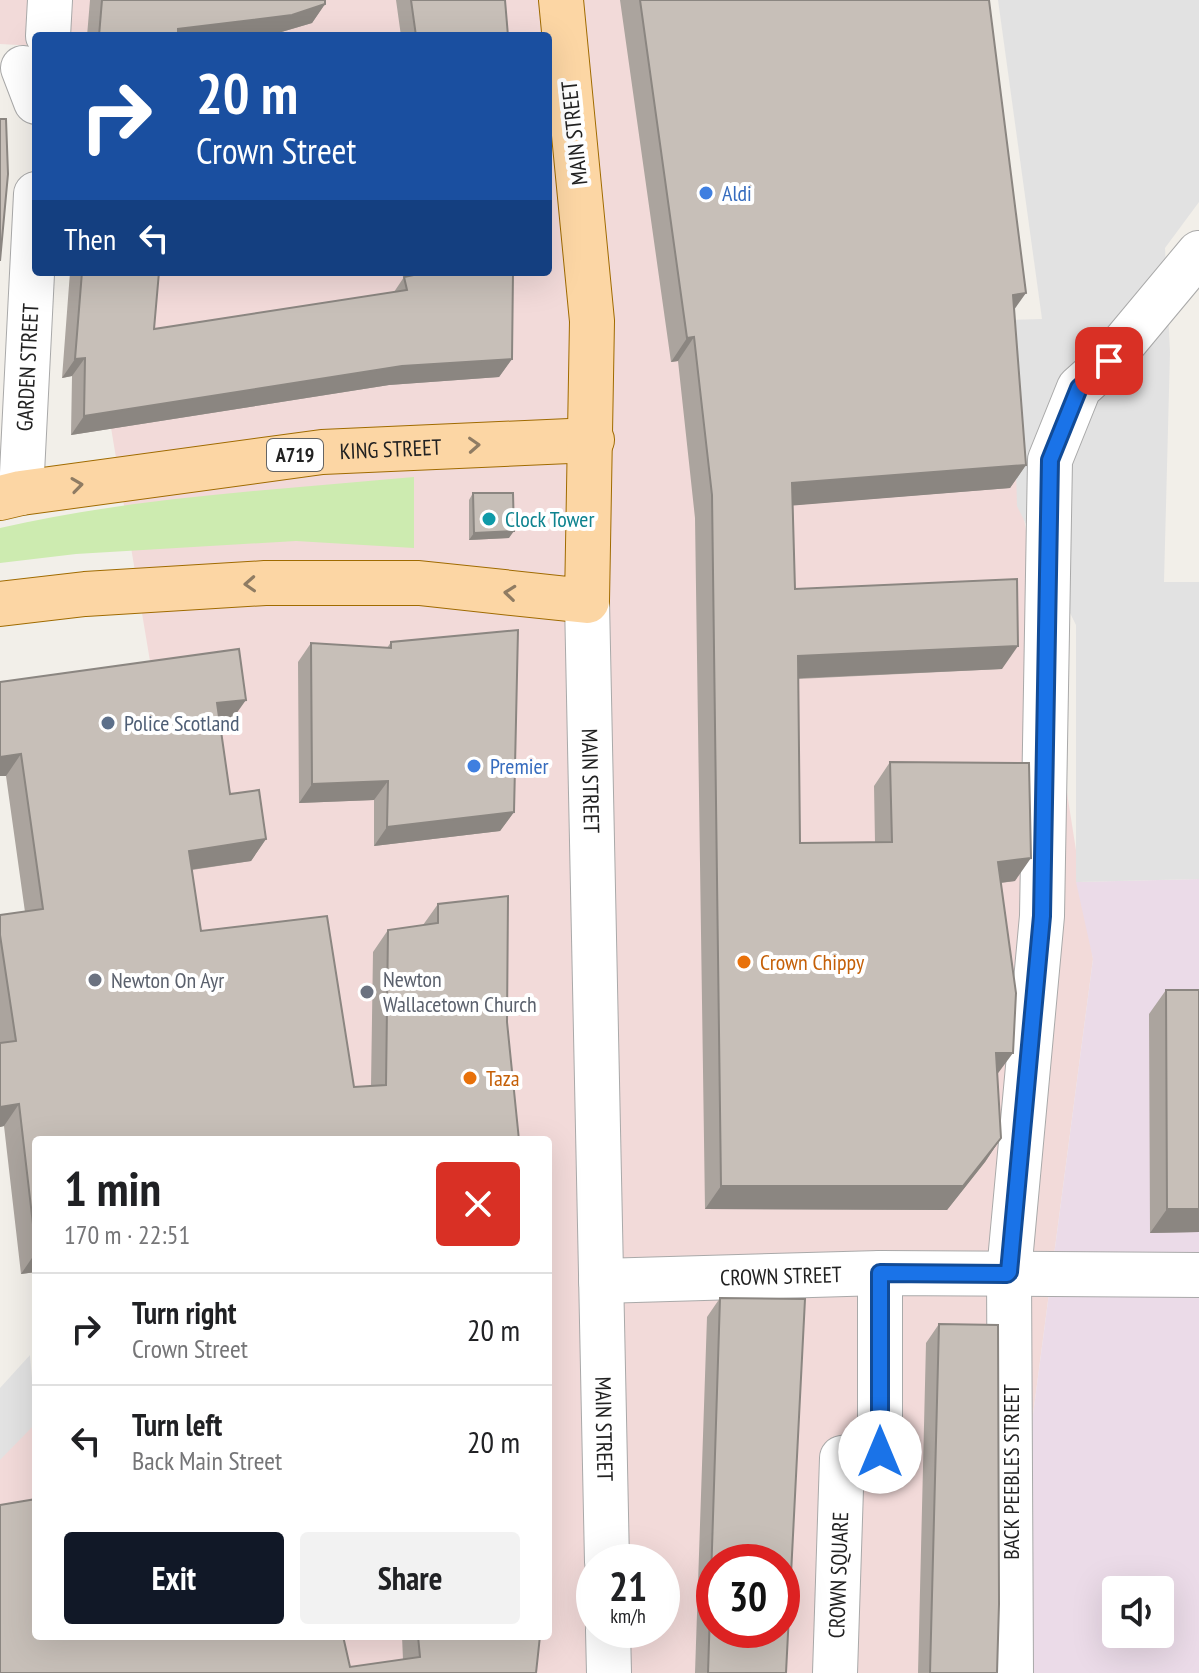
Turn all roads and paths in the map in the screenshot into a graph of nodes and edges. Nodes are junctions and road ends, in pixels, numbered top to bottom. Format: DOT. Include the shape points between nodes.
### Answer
graph roads {
  1 [pos="50,0"];
  2 [pos="561,0"];
  3 [pos="40,32"];
  4 [pos="32,240"];
  5 [pos="1199,253"];
  6 [pos="592,440"];
  7 [pos="10,495"];
  8 [pos="587,601"];
  9 [pos="0,604"];
  10 [pos="1009,1272"];
  11 [pos="880,1273"];
  12 [pos="1199,1275"];
  13 [pos="601,1281"];
  14 [pos="607,1544"];
  15 [pos="608,1648"];
  16 [pos="609,1673"];
  17 [pos="835,1673"];
  18 [pos="1011,1673"];
  1 -- 3 [label="street"];
  2 -- 6 [label="main road, MAIN STREET" via="592,321"];
  4 -- 7 [label="street, GARDEN STREET"];
  5 -- 10 [label="street, BACK PEEBLES STREET" via="1109,361 1079,388 1050,460 1042,916"];
  7 -- 6 [label="main road, KING STREET / A719, one-way" via="322,452"];
  6 -- 8 [label="main road, MAIN STREET"];
  8 -- 9 [label="main road, one-way" via="419,583 265,583"];
  8 -- 13 [label="street, MAIN STREET"];
  10 -- 11 [label="street, CROWN STREET"];
  10 -- 12 [label="street, CROWN STREET"];
  10 -- 18 [label="street, BACK PEEBLES STREET"];
  11 -- 13 [label="street, CROWN STREET"];
  11 -- 17 [label="street, CROWN SQUARE" via="880,1452 842,1458"];
  13 -- 14 [label="street, MAIN STREET"];
  15 -- 16 [label="street"];
}
